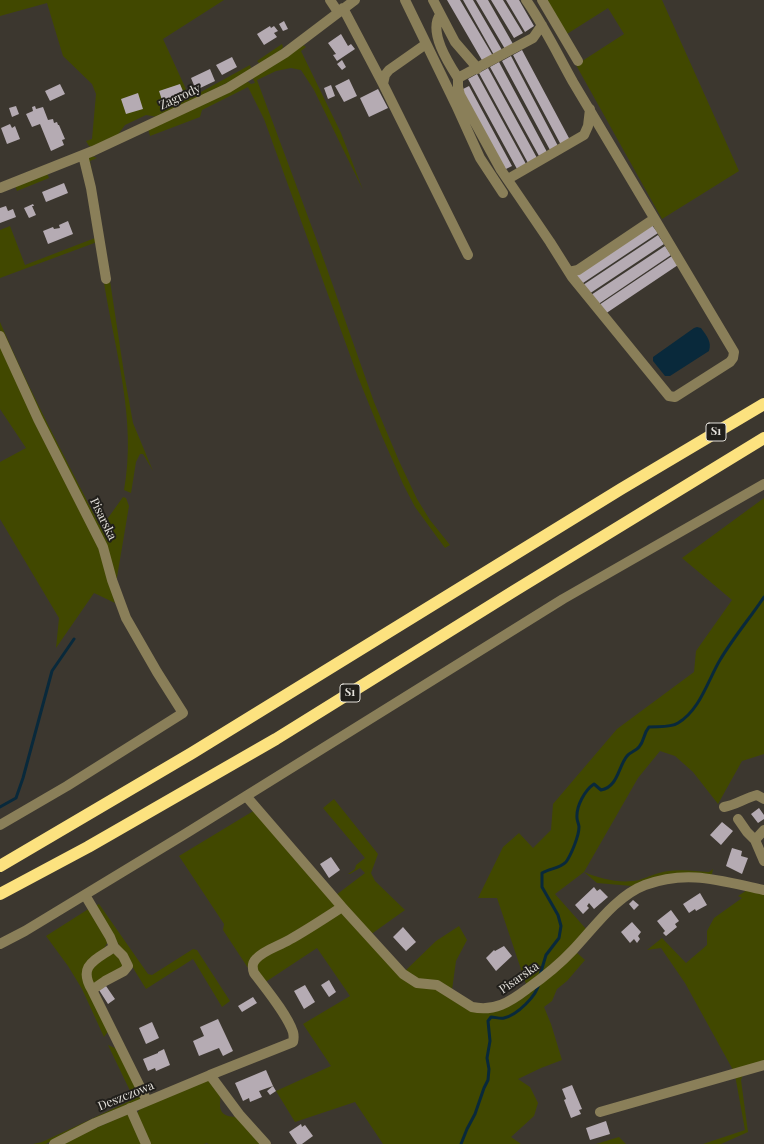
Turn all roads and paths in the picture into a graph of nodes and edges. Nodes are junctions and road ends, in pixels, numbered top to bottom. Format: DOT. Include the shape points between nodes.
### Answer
graph roads {
  1 [pos="330,0"];
  2 [pos="355,0"];
  3 [pos="405,0"];
  4 [pos="433,0"];
  5 [pos="526,0"];
  6 [pos="542,0"];
  7 [pos="340,10"];
  8 [pos="440,15"];
  9 [pos="542,26"];
  10 [pos="533,38"];
  11 [pos="426,44"];
  12 [pos="552,44"];
  13 [pos="578,61"];
  14 [pos="477,69"];
  15 [pos="458,78"];
  16 [pos="383,84"];
  17 [pos="590,109"];
  18 [pos="599,124"];
  19 [pos="584,135"];
  20 [pos="83,155"];
  21 [pos="508,179"];
  22 [pos="0,188"];
  23 [pos="503,193"];
  24 [pos="654,219"];
  25 [pos="468,255"];
  26 [pos="569,272"];
  27 [pos="106,279"];
  28 [pos="0,336"];
  29 [pos="764,404"];
  30 [pos="764,438"];
  31 [pos="764,484"];
  32 [pos="246,796"];
  33 [pos="764,799"];
  34 [pos="724,806"];
  35 [pos="738,819"];
  36 [pos="0,824"];
  37 [pos="764,830"];
  38 [pos="755,840"];
  39 [pos="764,861"];
  40 [pos="0,866"];
  41 [pos="764,890"];
  42 [pos="0,894"];
  43 [pos="85,895"];
  44 [pos="342,907"];
  45 [pos="0,944"];
  46 [pos="114,947"];
  47 [pos="92,990"];
  48 [pos="764,1065"];
  49 [pos="210,1076"];
  50 [pos="147,1101"];
  51 [pos="130,1108"];
  52 [pos="600,1112"];
  53 [pos="54,1144"];
  54 [pos="146,1144"];
  55 [pos="266,1144"];
  1 -- 7 [label="street"];
  2 -- 7 [label="street, Zagrody"];
  3 -- 11 [label="street"];
  4 -- 8 [label="street"];
  5 -- 9 [label="street"];
  6 -- 13 [label="street"];
  7 -- 16 [label="street"];
  7 -- 20 [label="street, Zagrody" via="285,53 228,88"];
  8 -- 14 [label="street" via="455,42"];
  8 -- 15 [label="street" via="437,23 438,37 444,55"];
  9 -- 10 [label="street"];
  9 -- 12 [label="street"];
  10 -- 12 [label="street"];
  10 -- 14 [label="street"];
  11 -- 16 [label="street" via="389,70"];
  11 -- 23 [label="street" via="480,158"];
  12 -- 17 [label="street"];
  14 -- 15 [label="street"];
  15 -- 21 [label="street" via="460,95 495,161"];
  16 -- 25 [label="street"];
  17 -- 18 [label="street"];
  17 -- 19 [label="street"];
  18 -- 19 [label="street"];
  18 -- 24 [label="street"];
  19 -- 21 [label="street"];
  20 -- 22 [label="street, Zagrody"];
  20 -- 27 [label="street"];
  21 -- 26 [label="street"];
  24 -- 26 [label="street" via="578,270"];
  24 -- 26 [label="street" via="734,352 730,362 716,372 675,397 669,396"];
  28 -- 36 [label="street, Pisarska" via="38,419 103,547 126,618 183,713 67,786"];
  29 -- 40 [label="highway, S1" via="192,753"];
  30 -- 42 [label="highway, S1" via="276,739 88,847"];
  31 -- 32 [label="street" via="563,599"];
  32 -- 43 [label="street"];
  32 -- 44 [label="street, Pisarska"];
  33 -- 34 [label="street" via="757,795 735,805"];
  35 -- 38 [label="street"];
  37 -- 38 [label="street"];
  38 -- 39 [label="street"];
  41 -- 44 [label="street, Pisarska" via="700,877 671,878 645,885 623,898 545,977 514,999 499,1006 483,1009 472,1007 437,985 417,983 408,978"];
  43 -- 45 [label="street"];
  43 -- 46 [label="street"];
  44 -- 49 [label="street, Deszczowa" via="257,957 253,962 254,973 292,1030 293,1042"];
  46 -- 47 [label="street" via="88,967 86,978"];
  46 -- 47 [label="street" via="126,960 127,969"];
  47 -- 50 [label="street"];
  48 -- 52 [label="street"];
  49 -- 50 [label="street, Deszczowa"];
  49 -- 55 [label="street"];
  50 -- 51 [label="street, Deszczowa"];
  51 -- 53 [label="street, Deszczowa"];
  51 -- 54 [label="street"];
}
